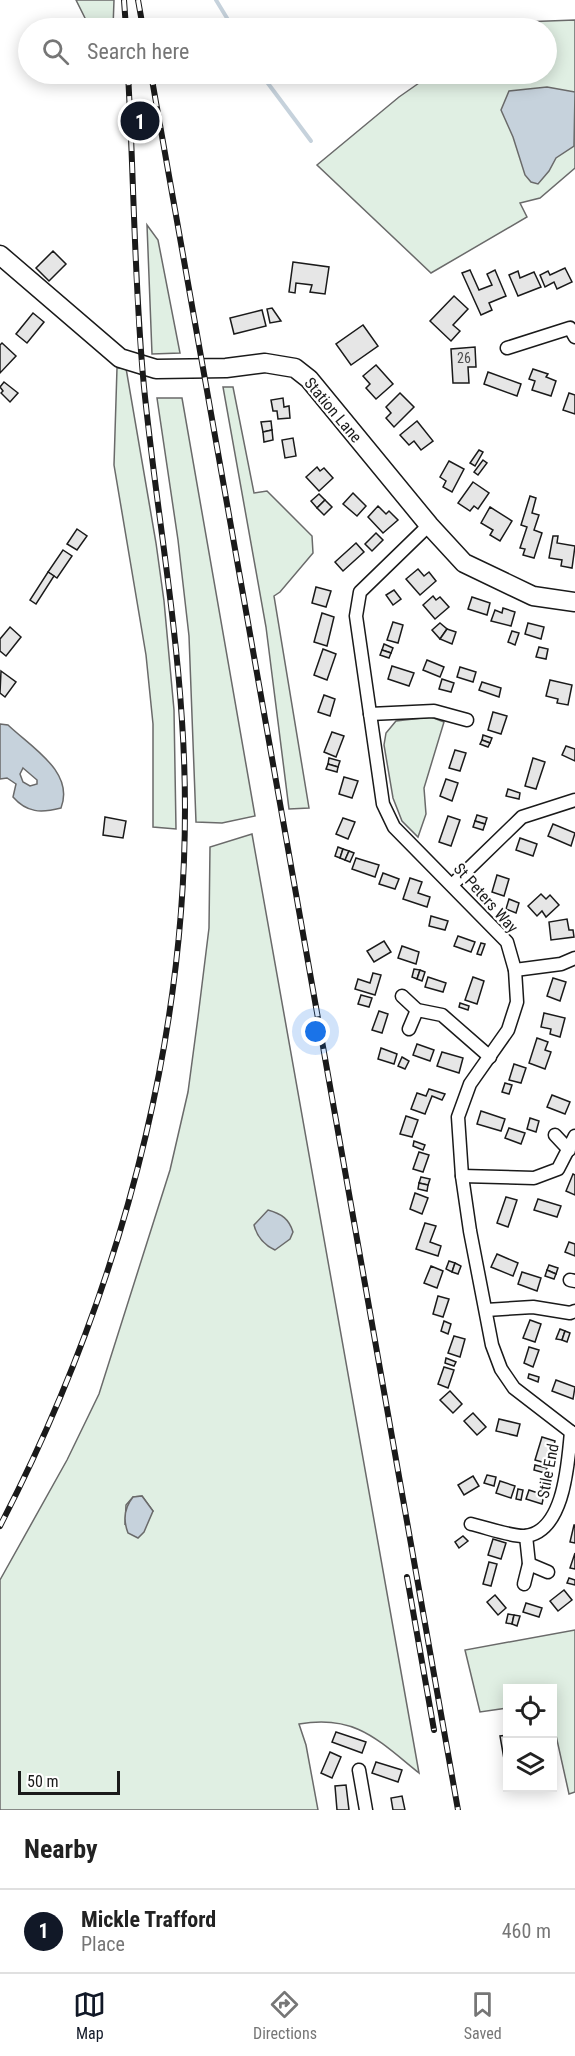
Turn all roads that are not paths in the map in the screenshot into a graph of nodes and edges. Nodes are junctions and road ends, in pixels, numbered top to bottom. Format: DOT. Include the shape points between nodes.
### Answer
graph roads {
  1 [pos="0,255"];
  2 [pos="573,331"];
  3 [pos="507,348"];
  4 [pos="429,525"];
  5 [pos="575,602"];
  6 [pos="370,714"];
  7 [pos="467,720"];
  8 [pos="575,800"];
  9 [pos="453,884"];
  10 [pos="575,958"];
  11 [pos="515,970"];
  12 [pos="402,996"];
  13 [pos="417,1010"];
  14 [pos="409,1029"];
  15 [pos="490,1056"];
  16 [pos="555,1135"];
  17 [pos="575,1136"];
  18 [pos="568,1150"];
  19 [pos="462,1176"];
  20 [pos="486,1310"];
  21 [pos="575,1311"];
  22 [pos="573,1433"];
  23 [pos="471,1524"];
  24 [pos="526,1536"];
  25 [pos="529,1564"];
  26 [pos="549,1572"];
  27 [pos="524,1584"];
  28 [pos="359,1770"];
  29 [pos="366,1810"];
  1 -- 4 [label="street, Station Lane" via="120,358 156,369 265,363 295,368 309,379"];
  2 -- 3 [label="street"];
  4 -- 5 [label="street, Station Lane" via="464,563 533,596"];
  4 -- 6 [label="street, St Peters Way" via="367,585 358,600 356,616"];
  6 -- 7 [label="street" via="434,711"];
  6 -- 9 [label="street, St Peters Way" via="383,804 394,827"];
  8 -- 9 [label="street" via="522,817"];
  9 -- 11 [label="street, St Peters Way" via="507,942"];
  10 -- 11 [label="street" via="561,964"];
  11 -- 15 [label="street, St Peters Way" via="517,1002 508,1029"];
  12 -- 13 [label="street"];
  13 -- 14 [label="street"];
  13 -- 15 [label="street" via="442,1015"];
  15 -- 19 [label="street, St Peters Way" via="470,1084 458,1117"];
  16 -- 18 [label="street"];
  17 -- 18 [label="street"];
  18 -- 19 [label="street" via="558,1169 534,1178"];
  19 -- 20 [label="street, St Peters Way"];
  20 -- 21 [label="street" via="533,1307"];
  20 -- 22 [label="street, St Peters Way" via="492,1345 514,1388"];
  22 -- 24 [label="street, Stile End" via="566,1480 556,1510 543,1528"];
  23 -- 24 [label="street"];
  24 -- 25 [label="street"];
  25 -- 26 [label="street"];
  25 -- 27 [label="street"];
  28 -- 29 [label="street"];
}
